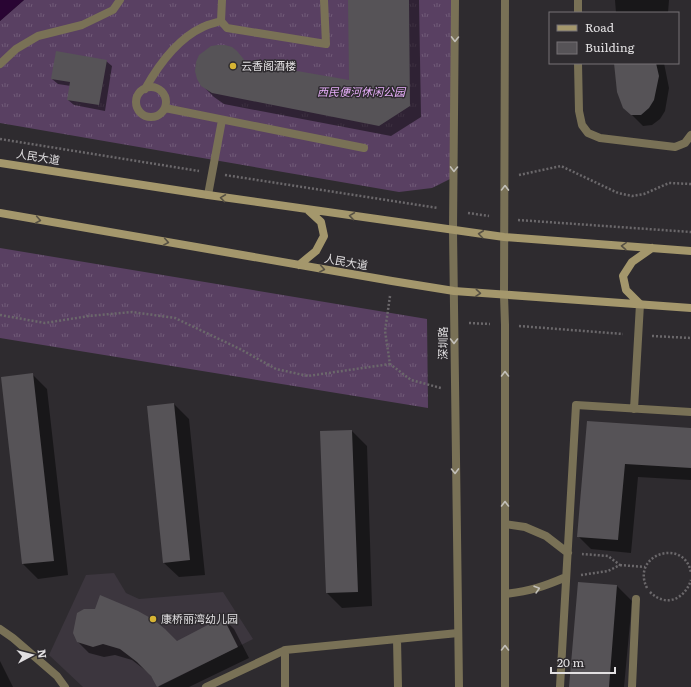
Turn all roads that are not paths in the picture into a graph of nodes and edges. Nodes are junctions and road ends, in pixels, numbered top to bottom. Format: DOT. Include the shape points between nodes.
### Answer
graph roads {
  1 [pos="120,0"];
  2 [pos="222,0"];
  3 [pos="324,0"];
  4 [pos="455,0"];
  5 [pos="505,0"];
  6 [pos="578,0"];
  7 [pos="578,12"];
  8 [pos="221,21"];
  9 [pos="0,64"];
  10 [pos="578,64"];
  11 [pos="146,89"];
  12 [pos="165,108"];
  13 [pos="222,120"];
  14 [pos="691,135"];
  15 [pos="364,148"];
  16 [pos="0,163"];
  17 [pos="208,195"];
  18 [pos="308,210"];
  19 [pos="0,213"];
  20 [pos="453,230"];
  21 [pos="504,237"];
  22 [pos="652,248"];
  23 [pos="691,251"];
  24 [pos="299,265"];
  25 [pos="454,291"];
  26 [pos="504,295"];
  27 [pos="640,304"];
  28 [pos="691,308"];
  29 [pos="634,408"];
  30 [pos="691,412"];
  31 [pos="505,524"];
  32 [pos="568,553"];
  33 [pos="566,577"];
  34 [pos="505,594"];
  35 [pos="636,599"];
  36 [pos="0,629"];
  37 [pos="458,634"];
  38 [pos="397,639"];
  39 [pos="285,650"];
  40 [pos="65,687"];
  41 [pos="206,687"];
  42 [pos="285,687"];
  43 [pos="398,687"];
  44 [pos="458,687"];
  45 [pos="505,687"];
  46 [pos="560,687"];
  47 [pos="632,687"];
  1 -- 9 [label="street" via="113,10 82,25 38,36 16,49"];
  2 -- 8 [label="street"];
  3 -- 8 [label="street" via="326,44 227,28"];
  4 -- 20 [label="street, 深圳路, one-way"];
  21 -- 5 [label="street, one-way"];
  6 -- 7 [label="street"];
  8 -- 11 [label="street" via="203,27 184,39 157,68"];
  10 -- 14 [label="street" via="579,111 582,125 588,133 600,138 675,147 685,143"];
  11 -- 12 [label="street" via="160,90 165,98"];
  11 -- 12 [label="street" via="138,95 138,109 141,113 154,117"];
  12 -- 13 [label="street"];
  13 -- 15 [label="street"];
  13 -- 17 [label="street"];
  16 -- 17 [label="main road, 人民大道"];
  18 -- 17 [label="main road, 人民大道, one-way"];
  20 -- 18 [label="main road, 人民大道, one-way"];
  18 -- 24 [label="main road" via="321,222 324,236 316,251"];
  19 -- 24 [label="main road, 人民大道, one-way"];
  21 -- 20 [label="main road, 人民大道, one-way"];
  20 -- 25 [label="street, 深圳路"];
  22 -- 21 [label="main road, 人民大道, one-way"];
  21 -- 26 [label="street"];
  22 -- 23 [label="main road, 人民大道"];
  22 -- 27 [label="main road" via="632,262 623,276 626,290"];
  24 -- 25 [label="main road, 人民大道, one-way"];
  25 -- 26 [label="main road, 人民大道, one-way"];
  25 -- 37 [label="street, 深圳路, one-way"];
  26 -- 27 [label="main road, 人民大道"];
  31 -- 26 [label="street, one-way"];
  27 -- 28 [label="main road, 人民大道"];
  27 -- 29 [label="street"];
  29 -- 30 [label="street"];
  29 -- 32 [label="street" via="576,404"];
  31 -- 32 [label="street" via="525,527 546,536"];
  31 -- 34 [label="street"];
  32 -- 33 [label="street"];
  34 -- 33 [label="street, one-way" via="526,592"];
  33 -- 46 [label="street"];
  45 -- 34 [label="street, one-way"];
  35 -- 47 [label="street"];
  36 -- 40 [label="street" via="57,676"];
  37 -- 38 [label="street"];
  37 -- 44 [label="street, 深圳路"];
  38 -- 39 [label="street"];
  38 -- 43 [label="street"];
  39 -- 41 [label="street"];
  39 -- 42 [label="street"];
}
